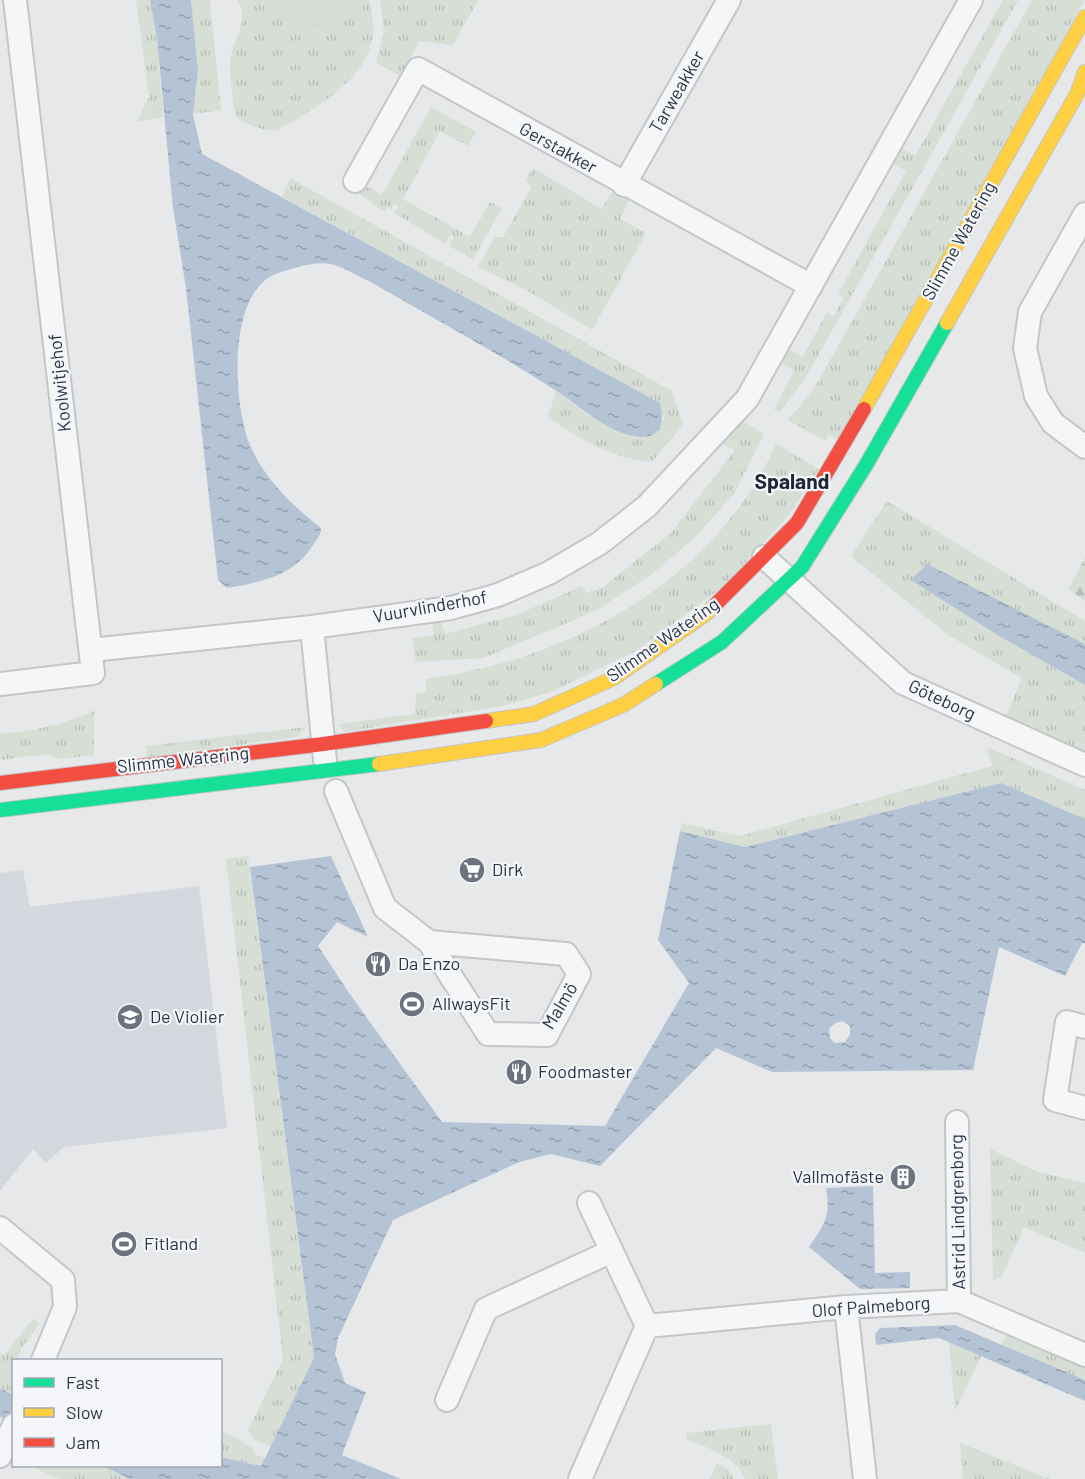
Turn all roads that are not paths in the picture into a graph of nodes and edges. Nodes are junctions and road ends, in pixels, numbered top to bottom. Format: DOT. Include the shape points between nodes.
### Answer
graph roads {
  1 [pos="15,0"];
  2 [pos="729,0"];
  3 [pos="971,0"];
  4 [pos="1085,17"];
  5 [pos="1085,72"];
  6 [pos="354,181"];
  7 [pos="624,185"];
  8 [pos="1085,214"];
  9 [pos="811,286"];
  10 [pos="1085,447"];
  11 [pos="764,557"];
  12 [pos="789,579"];
  13 [pos="312,627"];
  14 [pos="91,650"];
  15 [pos="0,684"];
  16 [pos="323,744"];
  17 [pos="1085,765"];
  18 [pos="331,781"];
  19 [pos="0,783"];
  20 [pos="0,810"];
  21 [pos="429,942"];
  22 [pos="1085,1027"];
  23 [pos="1085,1108"];
  24 [pos="957,1122"];
  25 [pos="589,1203"];
  26 [pos="0,1228"];
  27 [pos="612,1251"];
  28 [pos="959,1301"];
  29 [pos="846,1307"];
  30 [pos="647,1326"];
  31 [pos="1085,1355"];
  32 [pos="43,1359"];
  33 [pos="447,1400"];
  34 [pos="12,1429"];
  35 [pos="0,1456"];
  36 [pos="580,1479"];
  37 [pos="865,1479"];
  1 -- 14 [label="street, Koolwitjehof"];
  2 -- 7 [label="street, Tarweakker"];
  3 -- 9 [label="street"];
  4 -- 11 [label="street, Slimme Watering" via="832,466 797,523"];
  5 -- 12 [label="street, Slimme Watering" via="1077,94 866,465 802,567"];
  6 -- 7 [label="street, Gerstakker" via="418,69"];
  7 -- 9 [label="street, Gerstakker"];
  8 -- 10 [label="street" via="1030,312 1025,348 1036,396 1053,423"];
  9 -- 13 [label="street, Vuurvlinderhof" via="747,399 647,506 600,543 549,573 498,595 451,608"];
  11 -- 12 [label="street, Göteborg"];
  11 -- 16 [label="street, Slimme Watering" via="706,614 614,678 534,714"];
  12 -- 17 [label="street, Göteborg" via="903,683"];
  12 -- 18 [label="street, Slimme Watering" via="722,642 623,705 541,740"];
  13 -- 14 [label="street, Vuurvlinderhof"];
  13 -- 16 [label="street"];
  14 -- 15 [label="street, Koolwitjehof" via="93,673"];
  16 -- 18 [label="street"];
  16 -- 19 [label="street, Slimme Watering"];
  18 -- 20 [label="street, Slimme Watering"];
  18 -- 21 [label="street, Malmö" via="385,908"];
  21 -- 21 [label="street, Malmö" via="566,954 579,974 547,1035 488,1034"];
  22 -- 23 [label="street" via="1067,1022 1055,1100"];
  24 -- 28 [label="street, Astrid Lindgrenborg"];
  25 -- 27 [label="street"];
  26 -- 32 [label="street" via="63,1280 65,1307"];
  27 -- 30 [label="street"];
  27 -- 33 [label="street" via="486,1309"];
  28 -- 29 [label="street, Olof Palmeborg"];
  28 -- 31 [label="street, Olof Palmeborg"];
  29 -- 30 [label="street, Olof Palmeborg"];
  29 -- 37 [label="street"];
  30 -- 36 [label="street"];
  34 -- 35 [label="street"];
}
